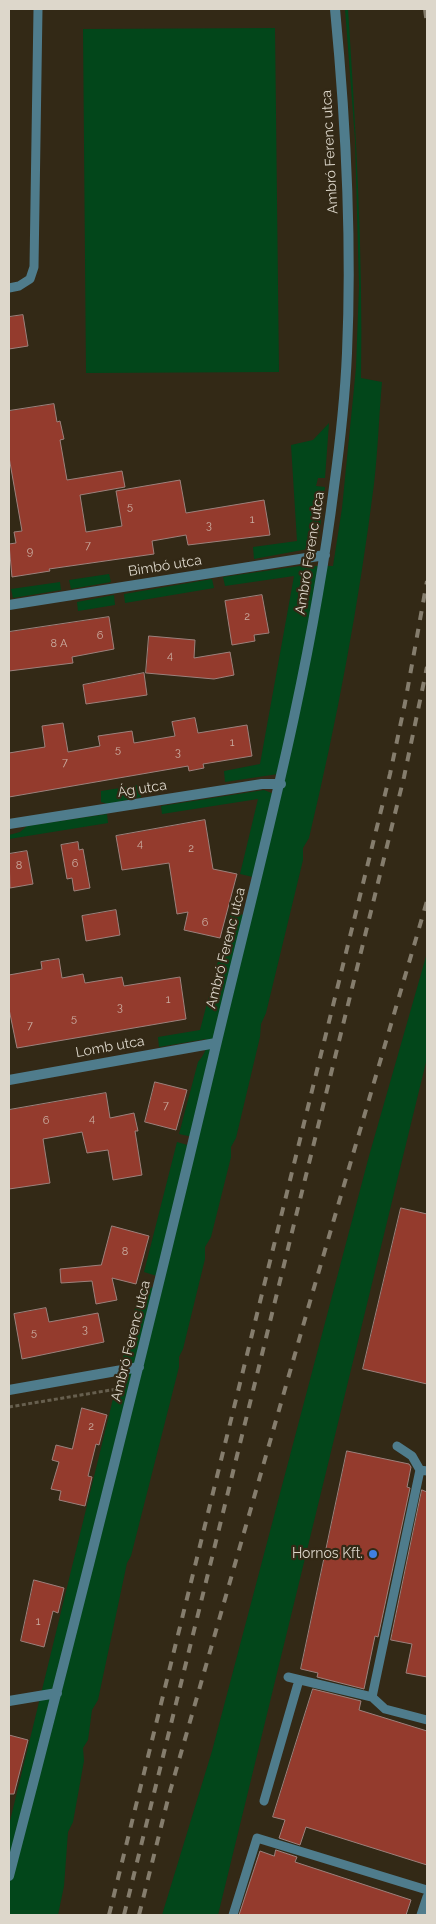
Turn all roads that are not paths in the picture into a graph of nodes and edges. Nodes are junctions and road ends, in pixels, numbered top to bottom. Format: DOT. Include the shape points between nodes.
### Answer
graph roads {
  1 [pos="38,9"];
  2 [pos="335,9"];
  3 [pos="9,288"];
  4 [pos="325,554"];
  5 [pos="9,605"];
  6 [pos="281,784"];
  7 [pos="9,824"];
  8 [pos="216,1043"];
  9 [pos="9,1080"];
  10 [pos="139,1366"];
  11 [pos="9,1390"];
  12 [pos="396,1446"];
  13 [pos="424,1471"];
  14 [pos="288,1677"];
  15 [pos="299,1680"];
  16 [pos="56,1693"];
  17 [pos="372,1697"];
  18 [pos="9,1701"];
  19 [pos="427,1720"];
  20 [pos="264,1801"];
  21 [pos="9,1876"];
  22 [pos="427,1890"];
  23 [pos="427,1897"];
  24 [pos="233,1915"];
  25 [pos="421,1915"];
  1 -- 3 [label="lane" via="34,267 30,279"];
  2 -- 4 [label="street, Ambró Ferenc utca" via="345,161 347,355 340,443"];
  4 -- 5 [label="street, Bimbó utca"];
  4 -- 6 [label="street, Ambró Ferenc utca"];
  6 -- 7 [label="street, Ág utca" via="262,784"];
  6 -- 8 [label="street, Ambró Ferenc utca"];
  8 -- 9 [label="street, Lomb utca"];
  8 -- 10 [label="street, Ambró Ferenc utca"];
  10 -- 11 [label="street"];
  10 -- 16 [label="street, Ambró Ferenc utca"];
  12 -- 13 [label="lane" via="412,1456"];
  13 -- 17 [label="lane"];
  14 -- 15 [label="lane"];
  15 -- 17 [label="lane"];
  15 -- 20 [label="lane"];
  16 -- 18 [label="street"];
  16 -- 21 [label="street, Ambró Ferenc utca"];
  17 -- 19 [label="lane" via="385,1709"];
  22 -- 24 [label="lane" via="257,1838"];
  23 -- 25 [label="lane"];
}
